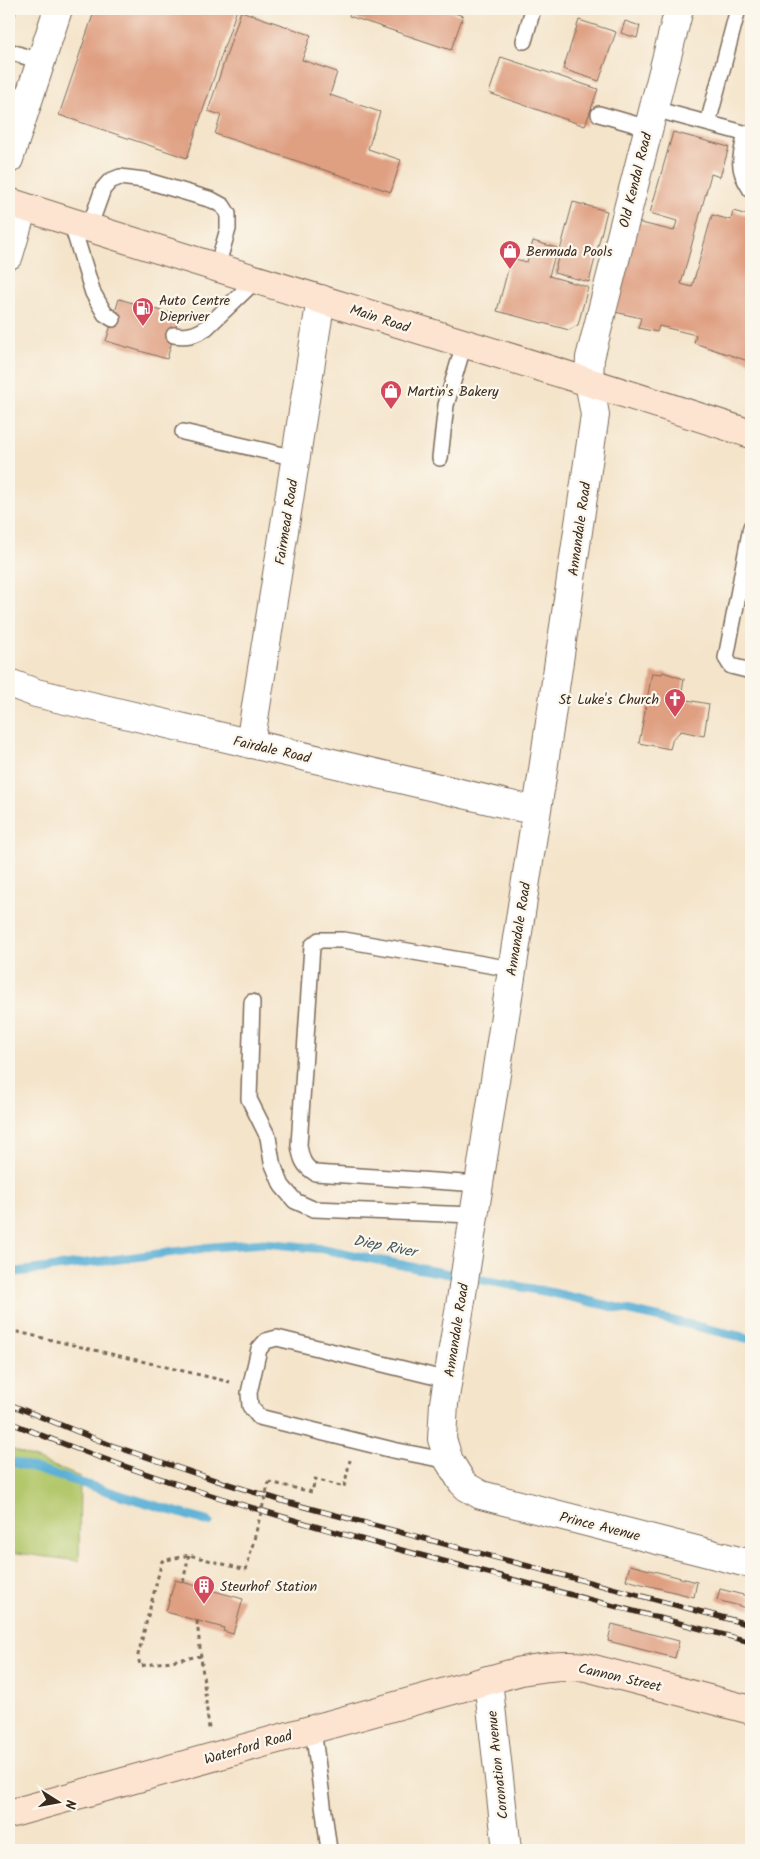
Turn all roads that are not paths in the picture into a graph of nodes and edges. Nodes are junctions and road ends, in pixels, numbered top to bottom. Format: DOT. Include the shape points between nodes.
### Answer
graph roads {
  1 [pos="58,9"];
  2 [pos="533,9"];
  3 [pos="679,9"];
  4 [pos="738,9"];
  5 [pos="524,41"];
  6 [pos="9,51"];
  7 [pos="41,62"];
  8 [pos="599,114"];
  9 [pos="651,118"];
  10 [pos="708,123"];
  11 [pos="749,135"];
  12 [pos="9,159"];
  13 [pos="751,190"];
  14 [pos="16,205"];
  15 [pos="80,225"];
  16 [pos="9,255"];
  17 [pos="217,267"];
  18 [pos="257,279"];
  19 [pos="321,299"];
  20 [pos="113,319"];
  21 [pos="174,335"];
  22 [pos="464,344"];
  23 [pos="589,381"];
  24 [pos="183,432"];
  25 [pos="751,434"];
  26 [pos="296,458"];
  27 [pos="440,458"];
  28 [pos="751,527"];
  29 [pos="751,671"];
  30 [pos="9,683"];
  31 [pos="250,744"];
  32 [pos="536,810"];
  33 [pos="512,969"];
  34 [pos="252,1002"];
  35 [pos="479,1184"];
  36 [pos="474,1215"];
  37 [pos="448,1380"];
  38 [pos="452,1468"];
  39 [pos="751,1564"];
  40 [pos="488,1680"];
  41 [pos="751,1710"];
  42 [pos="313,1729"];
  43 [pos="9,1814"];
  44 [pos="329,1850"];
  45 [pos="506,1850"];
  1 -- 7 [label="street"];
  2 -- 5 [label="lane"];
  3 -- 9 [label="street, Old Kendal Road"];
  4 -- 10 [label="lane"];
  6 -- 7 [label="lane"];
  7 -- 12 [label="street"];
  8 -- 9 [label="lane"];
  9 -- 10 [label="lane"];
  9 -- 23 [label="street, Old Kendal Road" via="592,346"];
  10 -- 11 [label="lane"];
  11 -- 13 [label="lane" via="740,166"];
  14 -- 15 [label="street, Main Road"];
  14 -- 16 [label="street"];
  15 -- 17 [label="street, Main Road"];
  15 -- 17 [label="lane" via="110,181 120,177 144,180 212,200 223,206 228,214 228,229"];
  15 -- 20 [label="lane" via="93,293 99,307"];
  17 -- 18 [label="street, Main Road"];
  18 -- 19 [label="street, Main Road"];
  18 -- 21 [label="lane" via="206,328 191,335"];
  19 -- 22 [label="street, Main Road"];
  19 -- 26 [label="street, Fairmead Road"];
  22 -- 23 [label="street, Main Road"];
  22 -- 27 [label="lane" via="446,405"];
  23 -- 25 [label="street, Main Road"];
  23 -- 32 [label="street, Annandale Road" via="595,415"];
  24 -- 26 [label="lane"];
  26 -- 31 [label="street, Fairmead Road"];
  28 -- 29 [label="lane" via="726,653 731,666"];
  30 -- 31 [label="street, Fairdale Road" via="36,693"];
  31 -- 32 [label="street, Fairdale Road"];
  32 -- 33 [label="street, Annandale Road"];
  33 -- 35 [label="street, Annandale Road"];
  33 -- 35 [label="lane" via="344,940 319,940 312,946 299,1146 306,1167 315,1173"];
  34 -- 36 [label="lane" via="249,1099 268,1137 278,1179 295,1202 313,1209"];
  35 -- 36 [label="street, Annandale Road"];
  36 -- 37 [label="street, Annandale Road"];
  37 -- 38 [label="street, Annandale Road" via="441,1426"];
  37 -- 38 [label="lane" via="277,1338 259,1349 249,1393 250,1406 259,1417"];
  38 -- 39 [label="street, Prince Avenue" via="467,1487 481,1495"];
  40 -- 41 [label="street, Cannon Street" via="542,1668 579,1666"];
  40 -- 42 [label="street, Waterford Road"];
  40 -- 45 [label="street, Coronation Avenue"];
  42 -- 43 [label="street, Waterford Road"];
  42 -- 44 [label="lane"];
}
